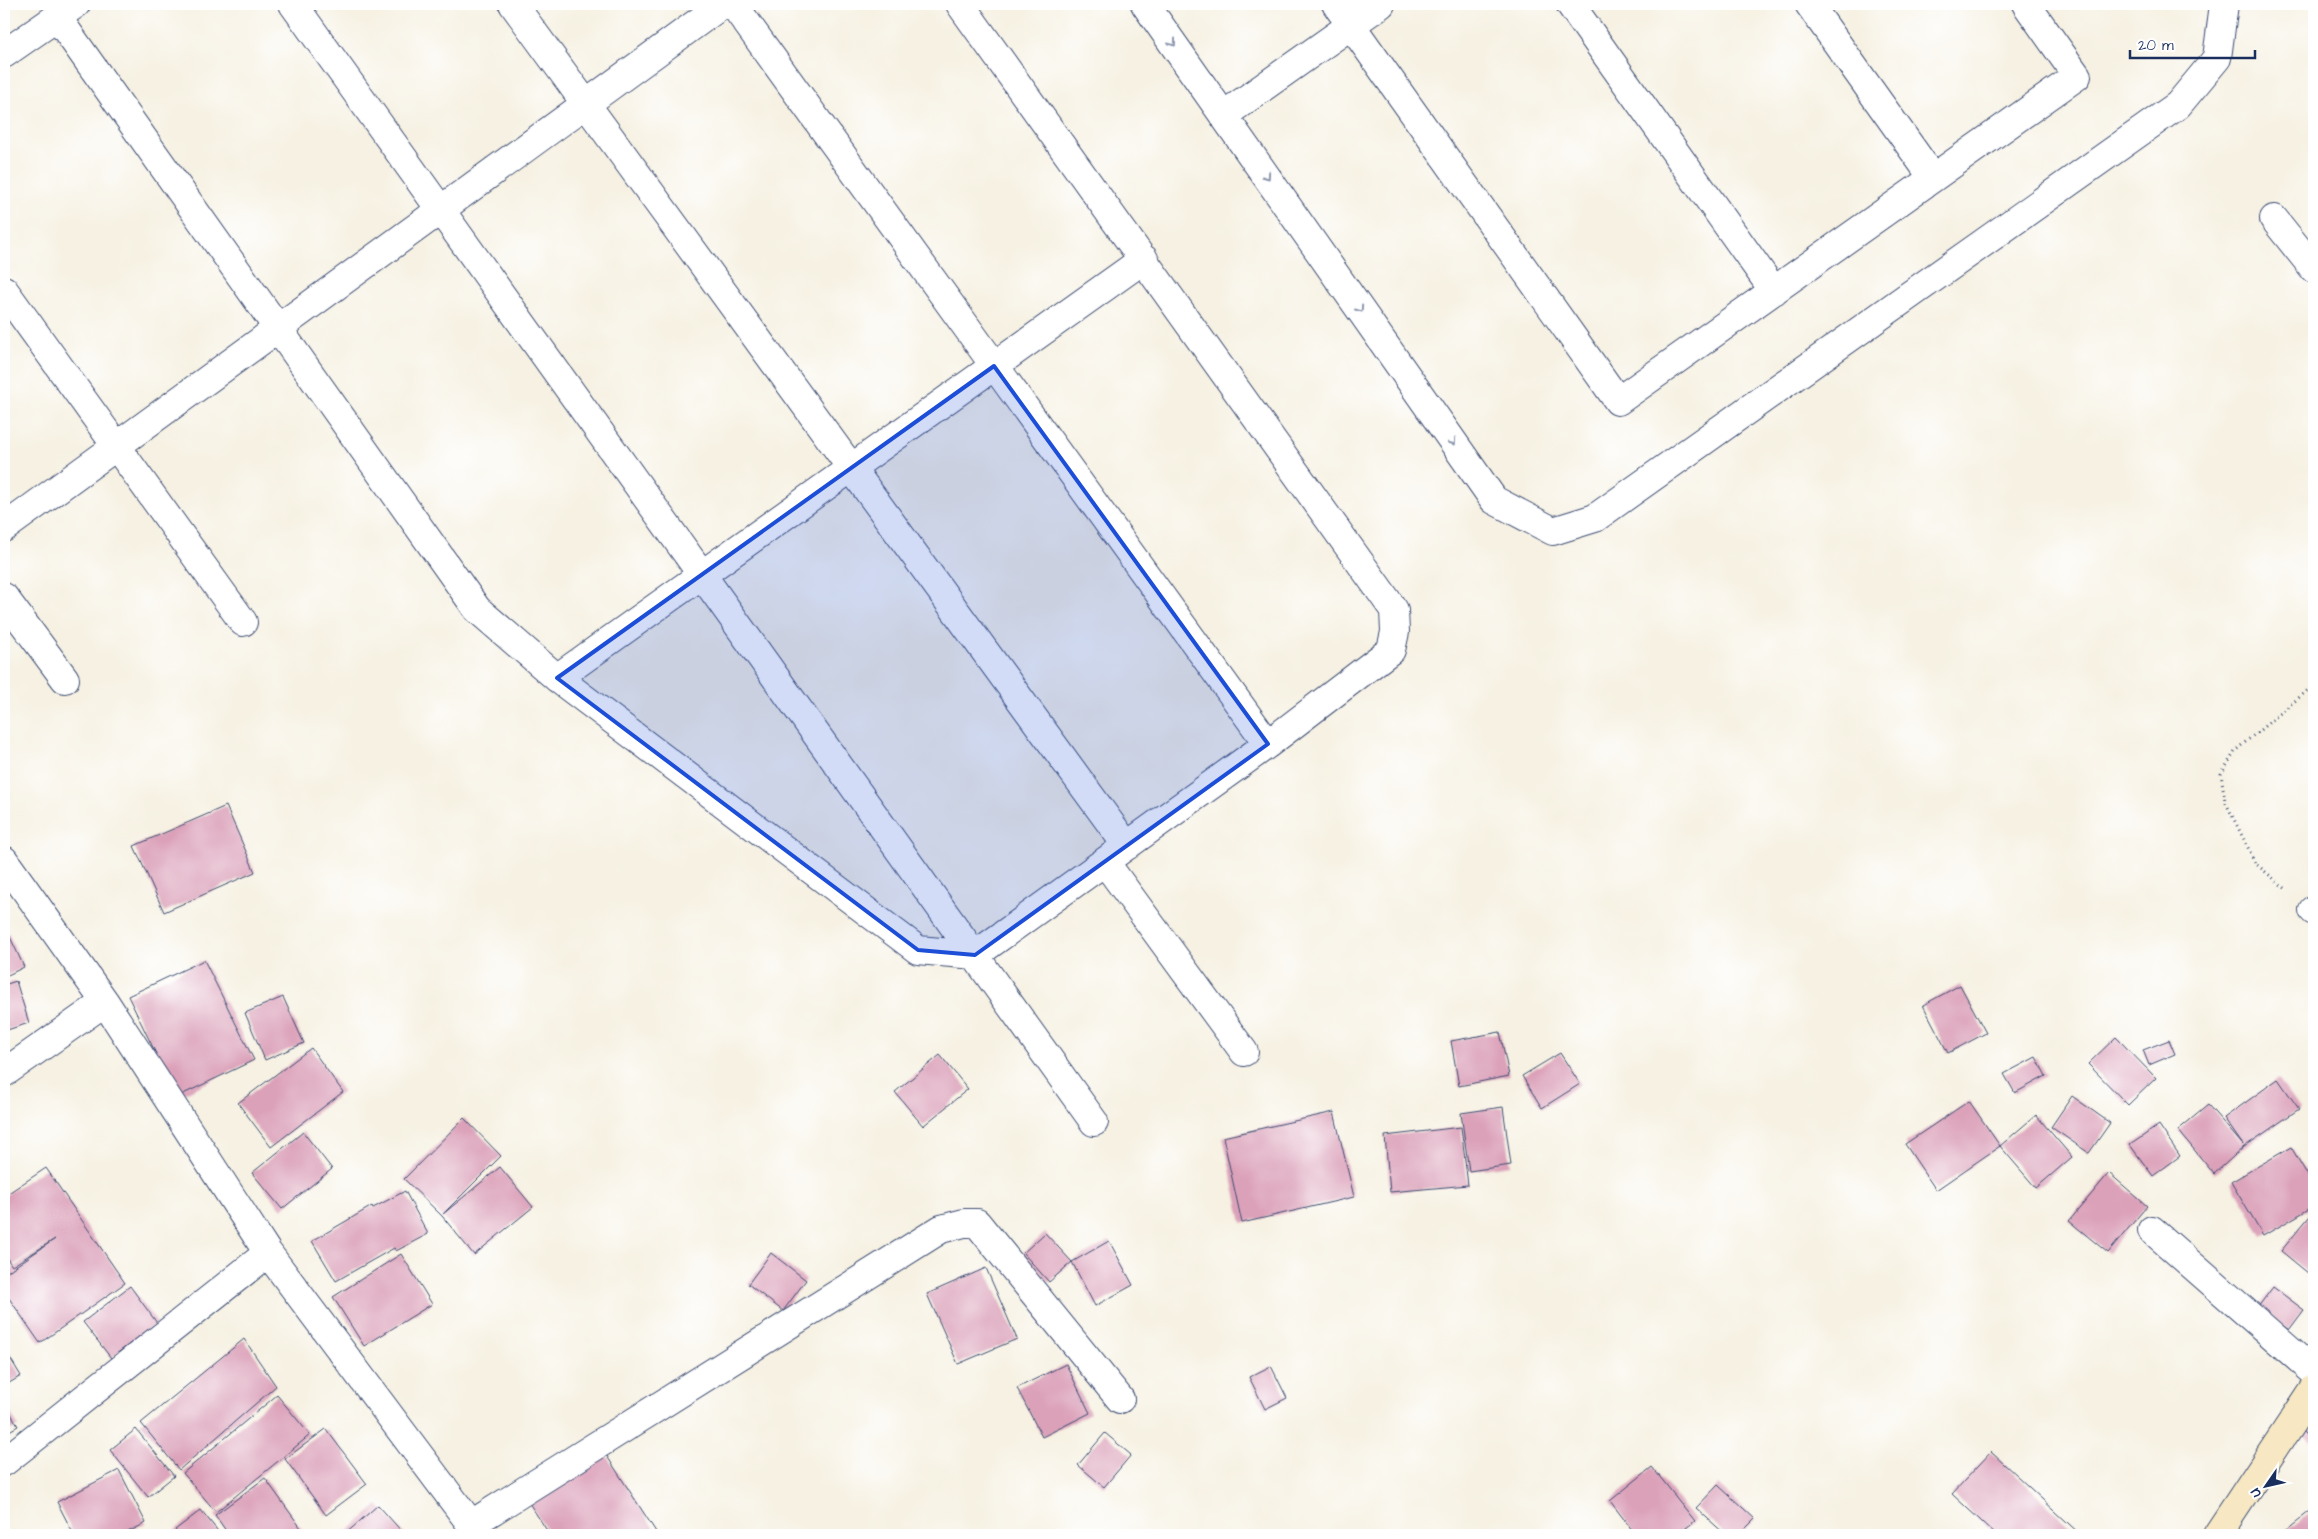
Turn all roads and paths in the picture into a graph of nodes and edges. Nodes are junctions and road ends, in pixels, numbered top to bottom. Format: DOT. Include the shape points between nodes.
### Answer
graph roads {
  1 [pos="293,4"];
  2 [pos="513,4"];
  3 [pos="723,4"];
  4 [pos="733,4"];
  5 [pos="960,4"];
  6 [pos="1145,4"];
  7 [pos="1381,4"];
  8 [pos="1570,4"];
  9 [pos="1809,4"];
  10 [pos="2026,4"];
  11 [pos="2224,4"];
  12 [pos="66,11"];
  13 [pos="1344,14"];
  14 [pos="4,54"];
  15 [pos="586,104"];
  16 [pos="1224,115"];
  17 [pos="1933,178"];
  18 [pos="440,210"];
  19 [pos="2274,219"];
  20 [pos="1144,260"];
  21 [pos="2314,269"];
  22 [pos="4,290"];
  23 [pos="1774,291"];
  24 [pos="278,328"];
  25 [pos="994,366"];
  26 [pos="116,446"];
  27 [pos="852,468"];
  28 [pos="4,528"];
  29 [pos="702,574"];
  30 [pos="4,597"];
  31 [pos="243,622"];
  32 [pos="557,678"];
  33 [pos="65,679"];
  34 [pos="2314,685"];
  35 [pos="1268,744"];
  36 [pos="1127,846"];
  37 [pos="4,860"];
  38 [pos="1105,862"];
  39 [pos="2314,910"];
  40 [pos="975,955"];
  41 [pos="105,1002"];
  42 [pos="1244,1052"];
  43 [pos="4,1073"];
  44 [pos="1094,1122"];
  45 [pos="2152,1230"];
  46 [pos="268,1253"];
  47 [pos="2314,1372"];
  48 [pos="2314,1389"];
  49 [pos="1120,1399"];
  50 [pos="4,1462"];
  51 [pos="475,1530"];
  52 [pos="2217,1535"];
  1 -- 18 [label="street"];
  2 -- 15 [label="street"];
  3 -- 15 [label="street"];
  4 -- 25 [label="street"];
  5 -- 20 [label="street"];
  6 -- 16 [label="street, one-way"];
  7 -- 13 [label="street"];
  8 -- 23 [label="street"];
  9 -- 17 [label="street"];
  10 -- 17 [label="street" via="2077,76"];
  16 -- 11 [label="street, one-way" via="1494,500 1552,532 1595,518 2178,106 2217,58"];
  12 -- 14 [label="street"];
  12 -- 24 [label="street"];
  13 -- 16 [label="street"];
  13 -- 23 [label="street" via="1618,402"];
  15 -- 18 [label="street"];
  15 -- 27 [label="street"];
  17 -- 23 [label="street"];
  18 -- 24 [label="street"];
  18 -- 29 [label="street"];
  19 -- 21 [label="street"];
  20 -- 25 [label="street"];
  20 -- 35 [label="street" via="1394,610 1395,632 1391,650"];
  22 -- 26 [label="street"];
  24 -- 26 [label="street"];
  24 -- 32 [label="street" via="477,609"];
  25 -- 27 [label="street"];
  25 -- 35 [label="street"];
  26 -- 28 [label="street"];
  26 -- 31 [label="street"];
  27 -- 29 [label="street"];
  27 -- 36 [label="street"];
  29 -- 32 [label="street"];
  29 -- 40 [label="street"];
  30 -- 33 [label="street"];
  32 -- 40 [label="street" via="918,950"];
  34 -- 39 [label="path" via="2236,750 2221,774 2225,801 2256,864"];
  35 -- 36 [label="street"];
  36 -- 38 [label="street"];
  37 -- 41 [label="street"];
  38 -- 40 [label="street"];
  38 -- 42 [label="street"];
  40 -- 44 [label="street"];
  41 -- 43 [label="street"];
  41 -- 46 [label="street"];
  45 -- 47 [label="street"];
  46 -- 50 [label="street"];
  46 -- 51 [label="street"];
  48 -- 52 [label="street"];
  49 -- 51 [label="street" via="978,1224 964,1223 941,1229"];
}
